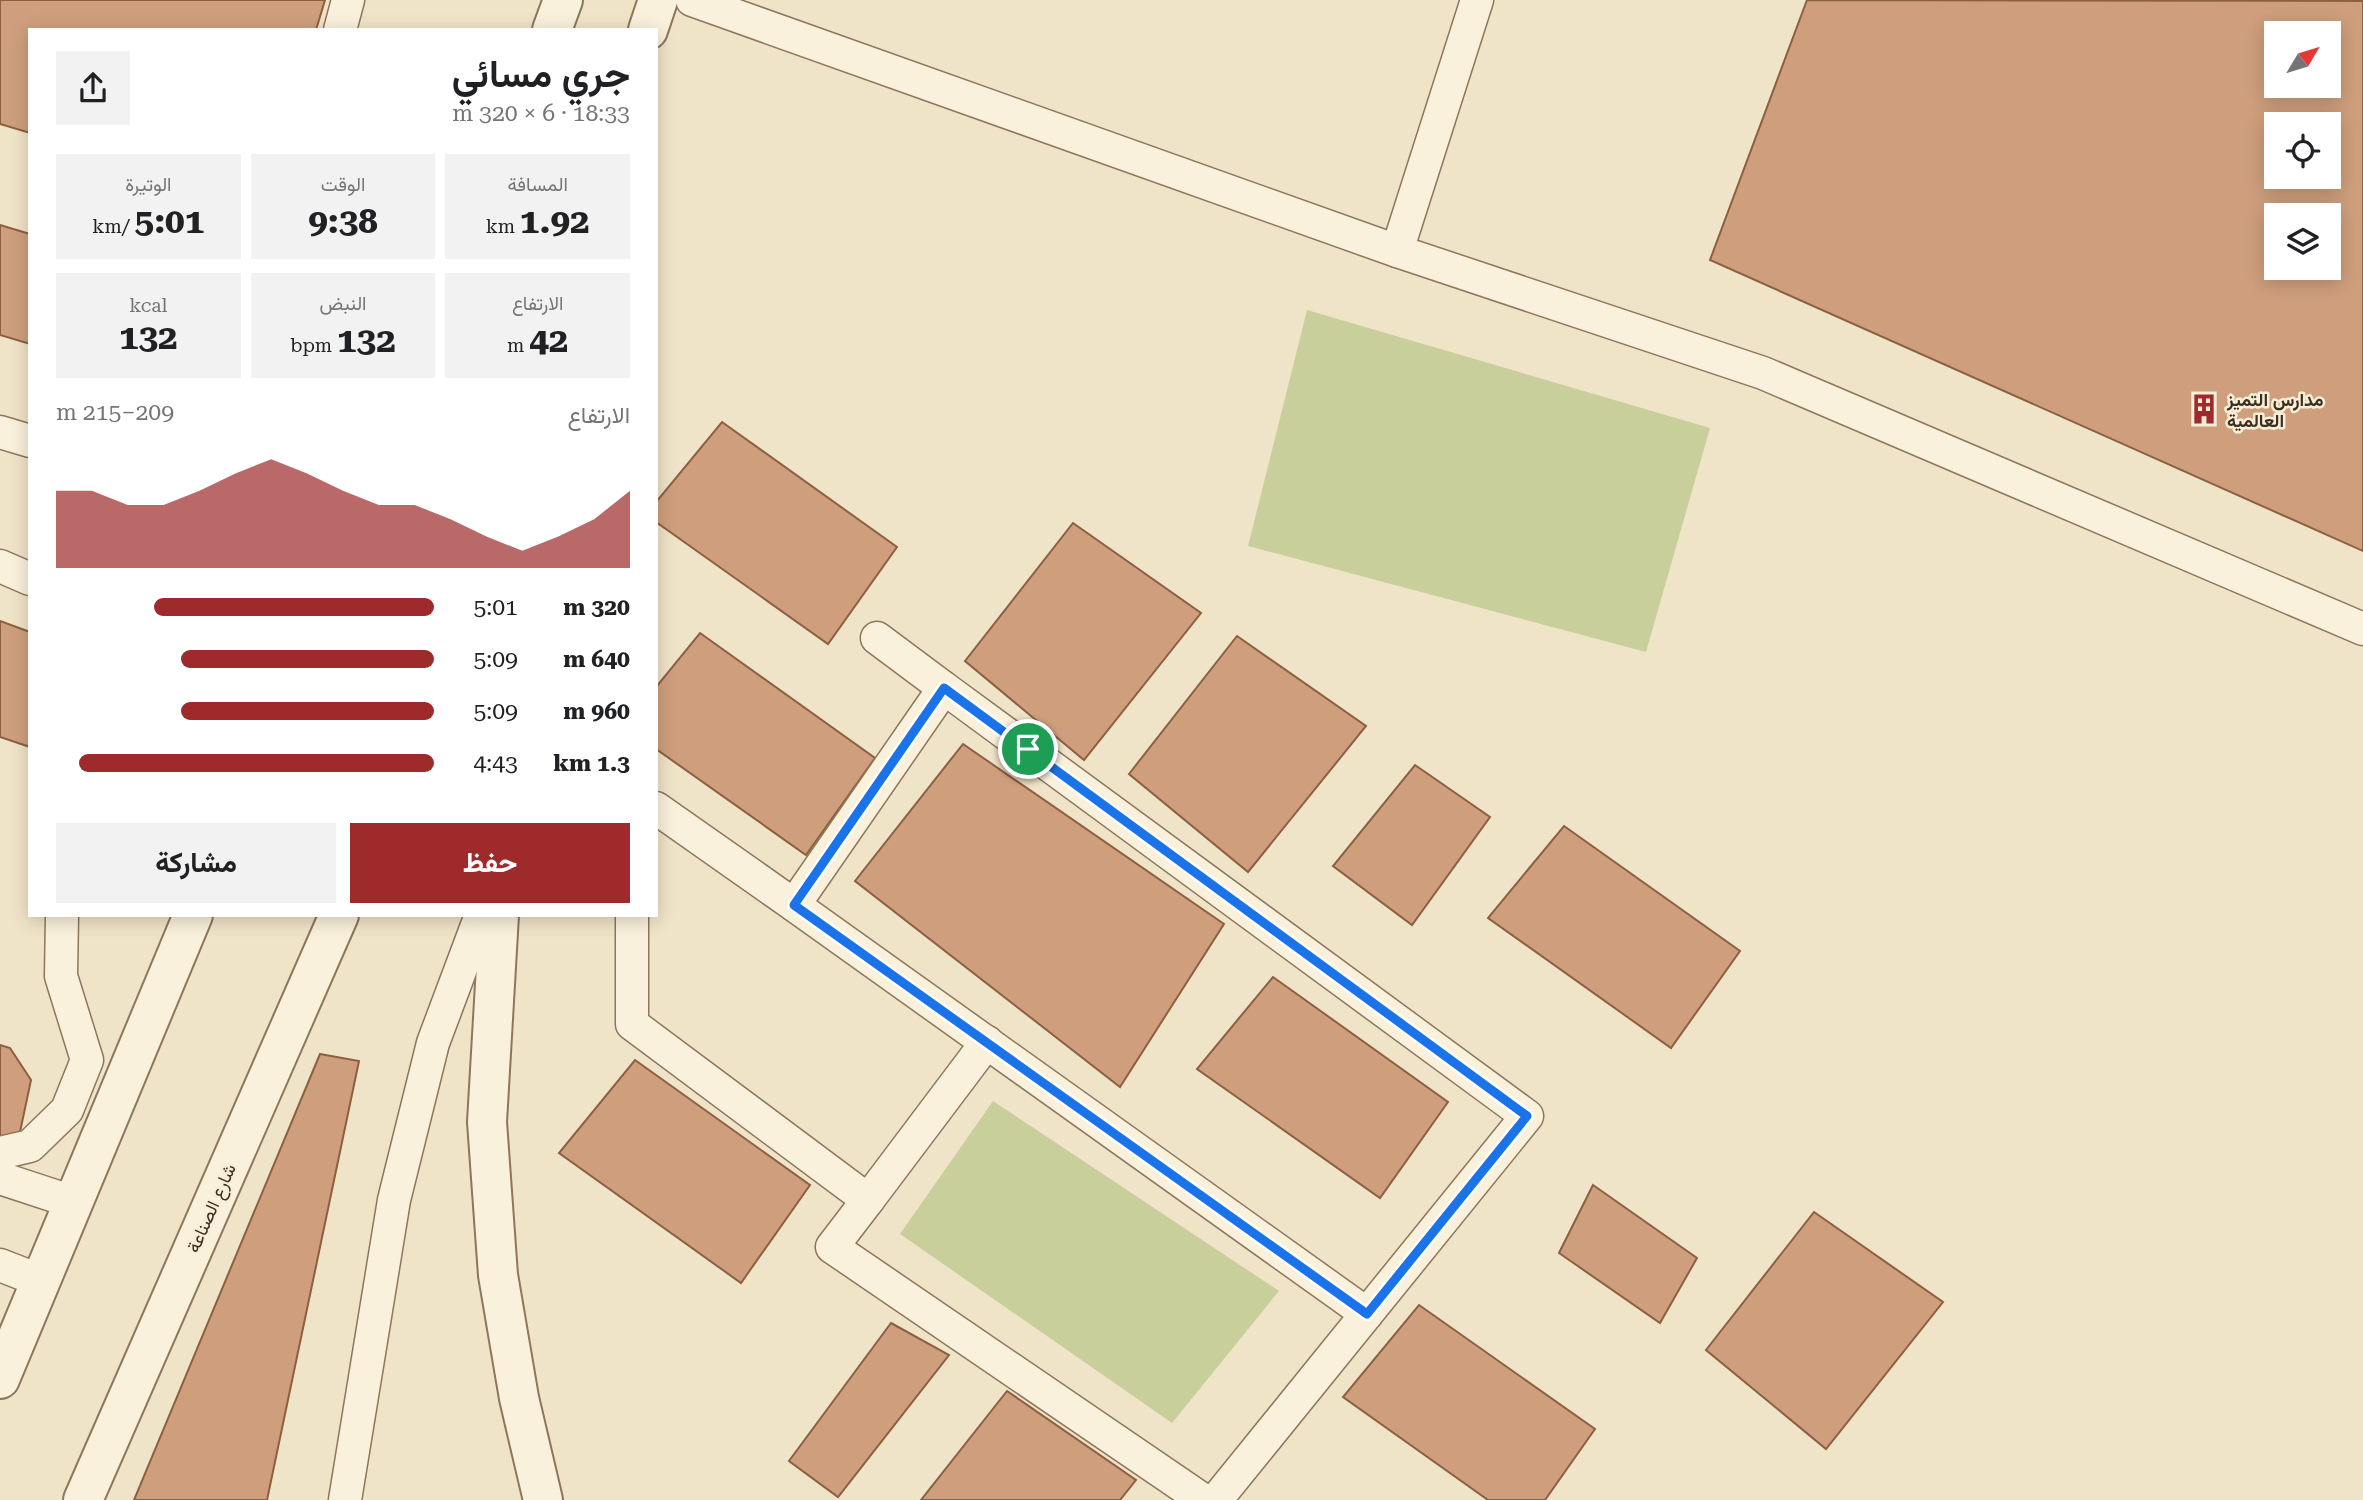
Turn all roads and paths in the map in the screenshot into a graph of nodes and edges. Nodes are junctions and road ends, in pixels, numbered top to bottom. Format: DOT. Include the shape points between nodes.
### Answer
graph roads {
  1 [pos="348,0"];
  2 [pos="563,0"];
  3 [pos="658,0"];
  4 [pos="692,0"];
  5 [pos="1477,0"];
  6 [pos="341,28"];
  7 [pos="553,28"];
  8 [pos="649,28"];
  9 [pos="1397,251"];
  10 [pos="0,432"];
  11 [pos="28,441"];
  12 [pos="0,566"];
  13 [pos="28,578"];
  14 [pos="2363,629"];
  15 [pos="877,638"];
  16 [pos="944,688"];
  17 [pos="658,809"];
  18 [pos="794,905"];
  19 [pos="62,917"];
  20 [pos="191,917"];
  21 [pos="338,917"];
  22 [pos="480,917"];
  23 [pos="499,917"];
  24 [pos="632,917"];
  25 [pos="987,1042"];
  26 [pos="87,1060"];
  27 [pos="126,1075"];
  28 [pos="0,1153"];
  29 [pos="0,1178"];
  30 [pos="868,1200"];
  31 [pos="73,1202"];
  32 [pos="0,1265"];
  33 [pos="41,1281"];
  34 [pos="1367,1314"];
  35 [pos="0,1379"];
  36 [pos="83,1500"];
  37 [pos="345,1500"];
  38 [pos="543,1500"];
  39 [pos="1203,1500"];
  40 [pos="1216,1500"];
  1 -- 6 [label="street"];
  2 -- 7 [label="street"];
  3 -- 8 [label="street"];
  4 -- 9 [label="street"];
  5 -- 9 [label="street"];
  9 -- 14 [label="street" via="1763,373"];
  10 -- 11 [label="street"];
  12 -- 13 [label="street"];
  15 -- 16 [label="street"];
  16 -- 18 [label="street"];
  16 -- 34 [label="street" via="1527,1116"];
  17 -- 18 [label="street"];
  18 -- 25 [label="street"];
  19 -- 26 [label="street" via="61,976"];
  20 -- 27 [label="street"];
  21 -- 36 [label="street, شارع الصناعة"];
  22 -- 37 [label="street" via="433,1042 394,1200"];
  23 -- 38 [label="street" via="487,1122 497,1261 519,1398"];
  24 -- 30 [label="street" via="632,1024"];
  25 -- 30 [label="street"];
  25 -- 34 [label="street"];
  26 -- 27 [label="street"];
  26 -- 28 [label="street" via="67,1110 30,1146"];
  27 -- 31 [label="street"];
  29 -- 31 [label="street"];
  30 -- 39 [label="street" via="832,1247"];
  31 -- 33 [label="street"];
  32 -- 33 [label="street"];
  33 -- 35 [label="street"];
  34 -- 40 [label="street"];
}
